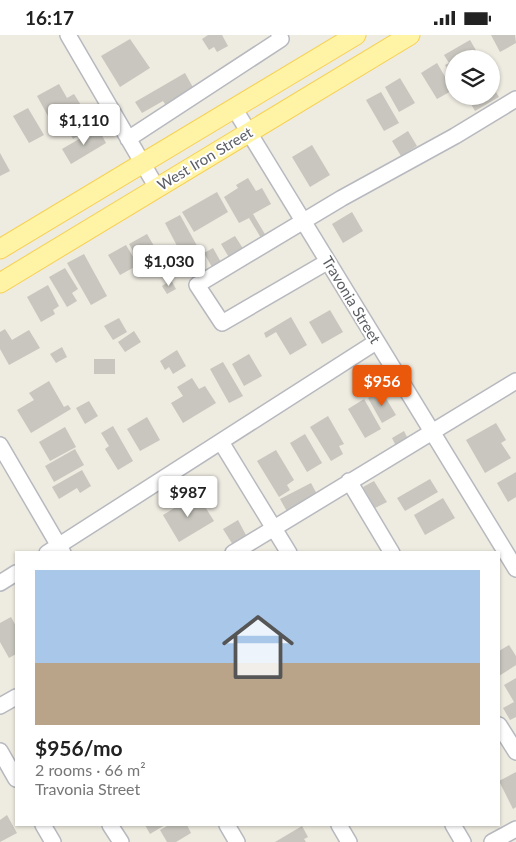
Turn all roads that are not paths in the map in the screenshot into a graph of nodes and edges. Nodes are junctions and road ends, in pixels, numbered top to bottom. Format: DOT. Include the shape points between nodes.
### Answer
graph roads {
  1 [pos="68,35"];
  2 [pos="356,35"];
  3 [pos="410,35"];
  4 [pos="280,37"];
  5 [pos="516,99"];
  6 [pos="234,107"];
  7 [pos="250,133"];
  8 [pos="128,139"];
  9 [pos="142,163"];
  10 [pos="157,188"];
  11 [pos="303,221"];
  12 [pos="0,249"];
  13 [pos="327,262"];
  14 [pos="0,283"];
  15 [pos="376,342"];
  16 [pos="514,386"];
  17 [pos="433,431"];
  18 [pos="221,442"];
  19 [pos="0,445"];
  20 [pos="349,481"];
  21 [pos="274,527"];
  22 [pos="56,550"];
  23 [pos="236,551"];
  24 [pos="288,551"];
  25 [pos="391,551"];
  26 [pos="516,569"];
  27 [pos="15,574"];
  28 [pos="0,583"];
  29 [pos="15,698"];
  30 [pos="0,706"];
  31 [pos="500,727"];
  32 [pos="0,751"];
  33 [pos="516,752"];
  34 [pos="15,777"];
  35 [pos="44,826"];
  36 [pos="111,826"];
  37 [pos="228,826"];
  38 [pos="340,826"];
  39 [pos="454,826"];
  40 [pos="516,829"];
  41 [pos="53,842"];
  42 [pos="121,842"];
  43 [pos="237,842"];
  44 [pos="349,842"];
  45 [pos="463,842"];
  46 [pos="492,842"];
  1 -- 8 [label="street"];
  2 -- 6 [label="main road, West Iron Street"];
  3 -- 7 [label="main road, West Iron Street"];
  4 -- 8 [label="street"];
  5 -- 11 [label="street"];
  6 -- 7 [label="street, Travonia Street"];
  6 -- 9 [label="main road, West Iron Street"];
  7 -- 10 [label="main road, West Iron Street"];
  7 -- 11 [label="street, Travonia Street"];
  8 -- 9 [label="street"];
  9 -- 10 [label="street"];
  9 -- 12 [label="main road, West Iron Street"];
  10 -- 14 [label="main road, West Iron Street"];
  11 -- 13 [label="street, Travonia Street"];
  11 -- 13 [label="street" via="197,285 222,323"];
  13 -- 15 [label="street, Travonia Street"];
  15 -- 17 [label="street, Travonia Street"];
  15 -- 18 [label="street"];
  16 -- 17 [label="street"];
  17 -- 20 [label="street"];
  17 -- 26 [label="street, Travonia Street"];
  18 -- 21 [label="street"];
  18 -- 22 [label="street"];
  19 -- 22 [label="street"];
  20 -- 21 [label="street"];
  20 -- 25 [label="street"];
  21 -- 23 [label="street"];
  21 -- 24 [label="street"];
  27 -- 28 [label="street"];
  29 -- 30 [label="street"];
  31 -- 33 [label="street"];
  32 -- 34 [label="street"];
  35 -- 41 [label="street"];
  36 -- 42 [label="street"];
  37 -- 43 [label="street"];
  38 -- 44 [label="street"];
  39 -- 45 [label="street"];
  40 -- 46 [label="street"];
}
